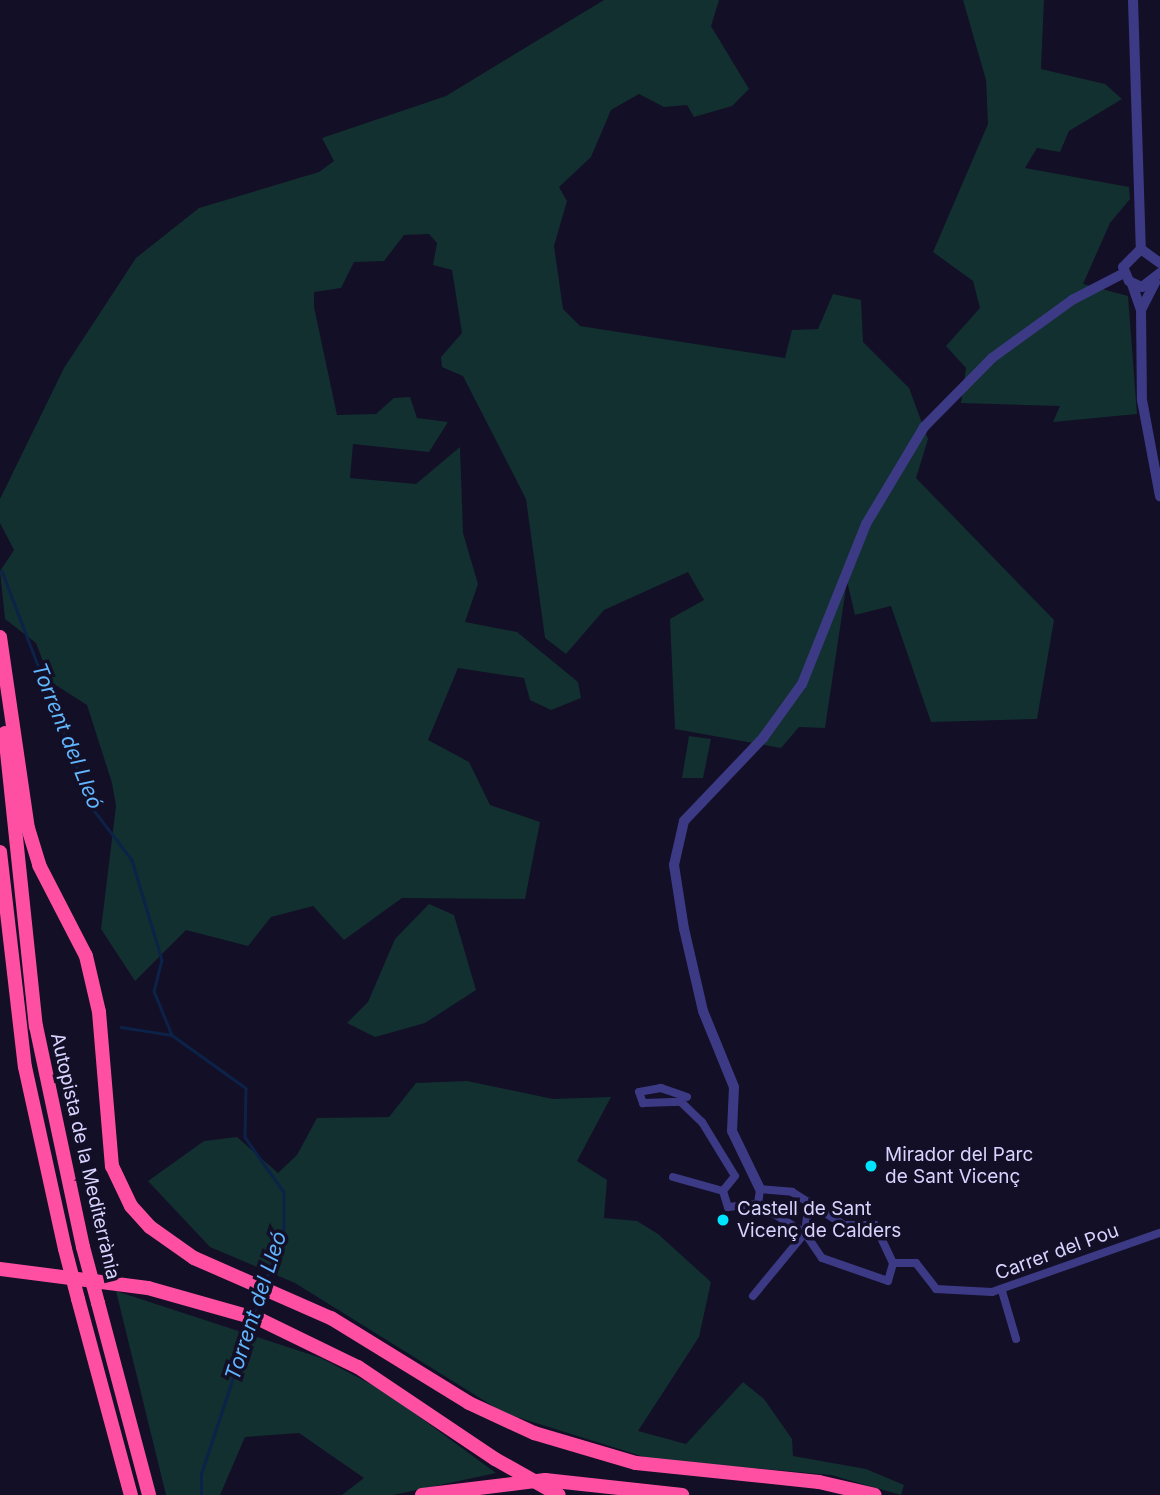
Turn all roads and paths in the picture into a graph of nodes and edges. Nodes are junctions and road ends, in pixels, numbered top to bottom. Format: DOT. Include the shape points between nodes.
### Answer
graph roads {
  1 [pos="1133,0"];
  2 [pos="1141,249"];
  3 [pos="1160,263"];
  4 [pos="1124,273"];
  5 [pos="1158,277"];
  6 [pos="1132,284"];
  7 [pos="1140,310"];
  8 [pos="1160,496"];
  9 [pos="0,637"];
  10 [pos="0,695"];
  11 [pos="0,852"];
  12 [pos="687,1097"];
  13 [pos="673,1177"];
  14 [pos="760,1189"];
  15 [pos="723,1191"];
  16 [pos="809,1201"];
  17 [pos="758,1204"];
  18 [pos="805,1233"];
  19 [pos="1160,1233"];
  20 [pos="893,1262"];
  21 [pos="0,1269"];
  22 [pos="1002,1291"];
  23 [pos="753,1296"];
  24 [pos="1016,1339"];
  25 [pos="131,1495"];
  26 [pos="149,1495"];
  27 [pos="422,1495"];
  28 [pos="559,1495"];
  29 [pos="682,1495"];
  30 [pos="875,1495"];
  1 -- 2 [label="street"];
  2 -- 3 [label="street"];
  2 -- 4 [label="street" via="1127,257"];
  4 -- 6 [label="street"];
  4 -- 14 [label="street" via="1072,300 992,358 923,427 866,524 802,684 763,738 684,821 674,865 703,1010 734,1087 732,1131"];
  5 -- 6 [label="street"];
  5 -- 7 [label="street"];
  6 -- 7 [label="street"];
  7 -- 8 [label="street" via="1142,400"];
  9 -- 30 [label="highway" via="28,828 38,865 86,956 99,1012 112,1166 131,1206 150,1227 194,1258 331,1318 469,1403 534,1433 636,1463 818,1482"];
  10 -- 26 [label="highway, Autopista de la Mediterrània, bridge" via="36,1026 83,1247"];
  11 -- 25 [label="highway, Autopista de la Mediterrània, bridge" via="25,1067 65,1249"];
  12 -- 15 [label="street" via="661,1088 639,1092 643,1103 681,1102 702,1122 735,1176"];
  13 -- 15 [label="street"];
  14 -- 16 [label="street"];
  14 -- 17 [label="street"];
  15 -- 17 [label="street" via="728,1207"];
  16 -- 18 [label="street"];
  16 -- 20 [label="street" via="844,1225 875,1225"];
  17 -- 18 [label="street"];
  18 -- 20 [label="street" via="822,1258 888,1281"];
  18 -- 23 [label="street"];
  19 -- 22 [label="street, Carrer del Pou"];
  20 -- 22 [label="street, Carrer del Pou" via="916,1263 936,1289"];
  21 -- 28 [label="highway, bridge" via="148,1288 261,1320 358,1367 495,1460"];
  22 -- 24 [label="street"];
  27 -- 29 [label="highway" via="545,1480"];
}
